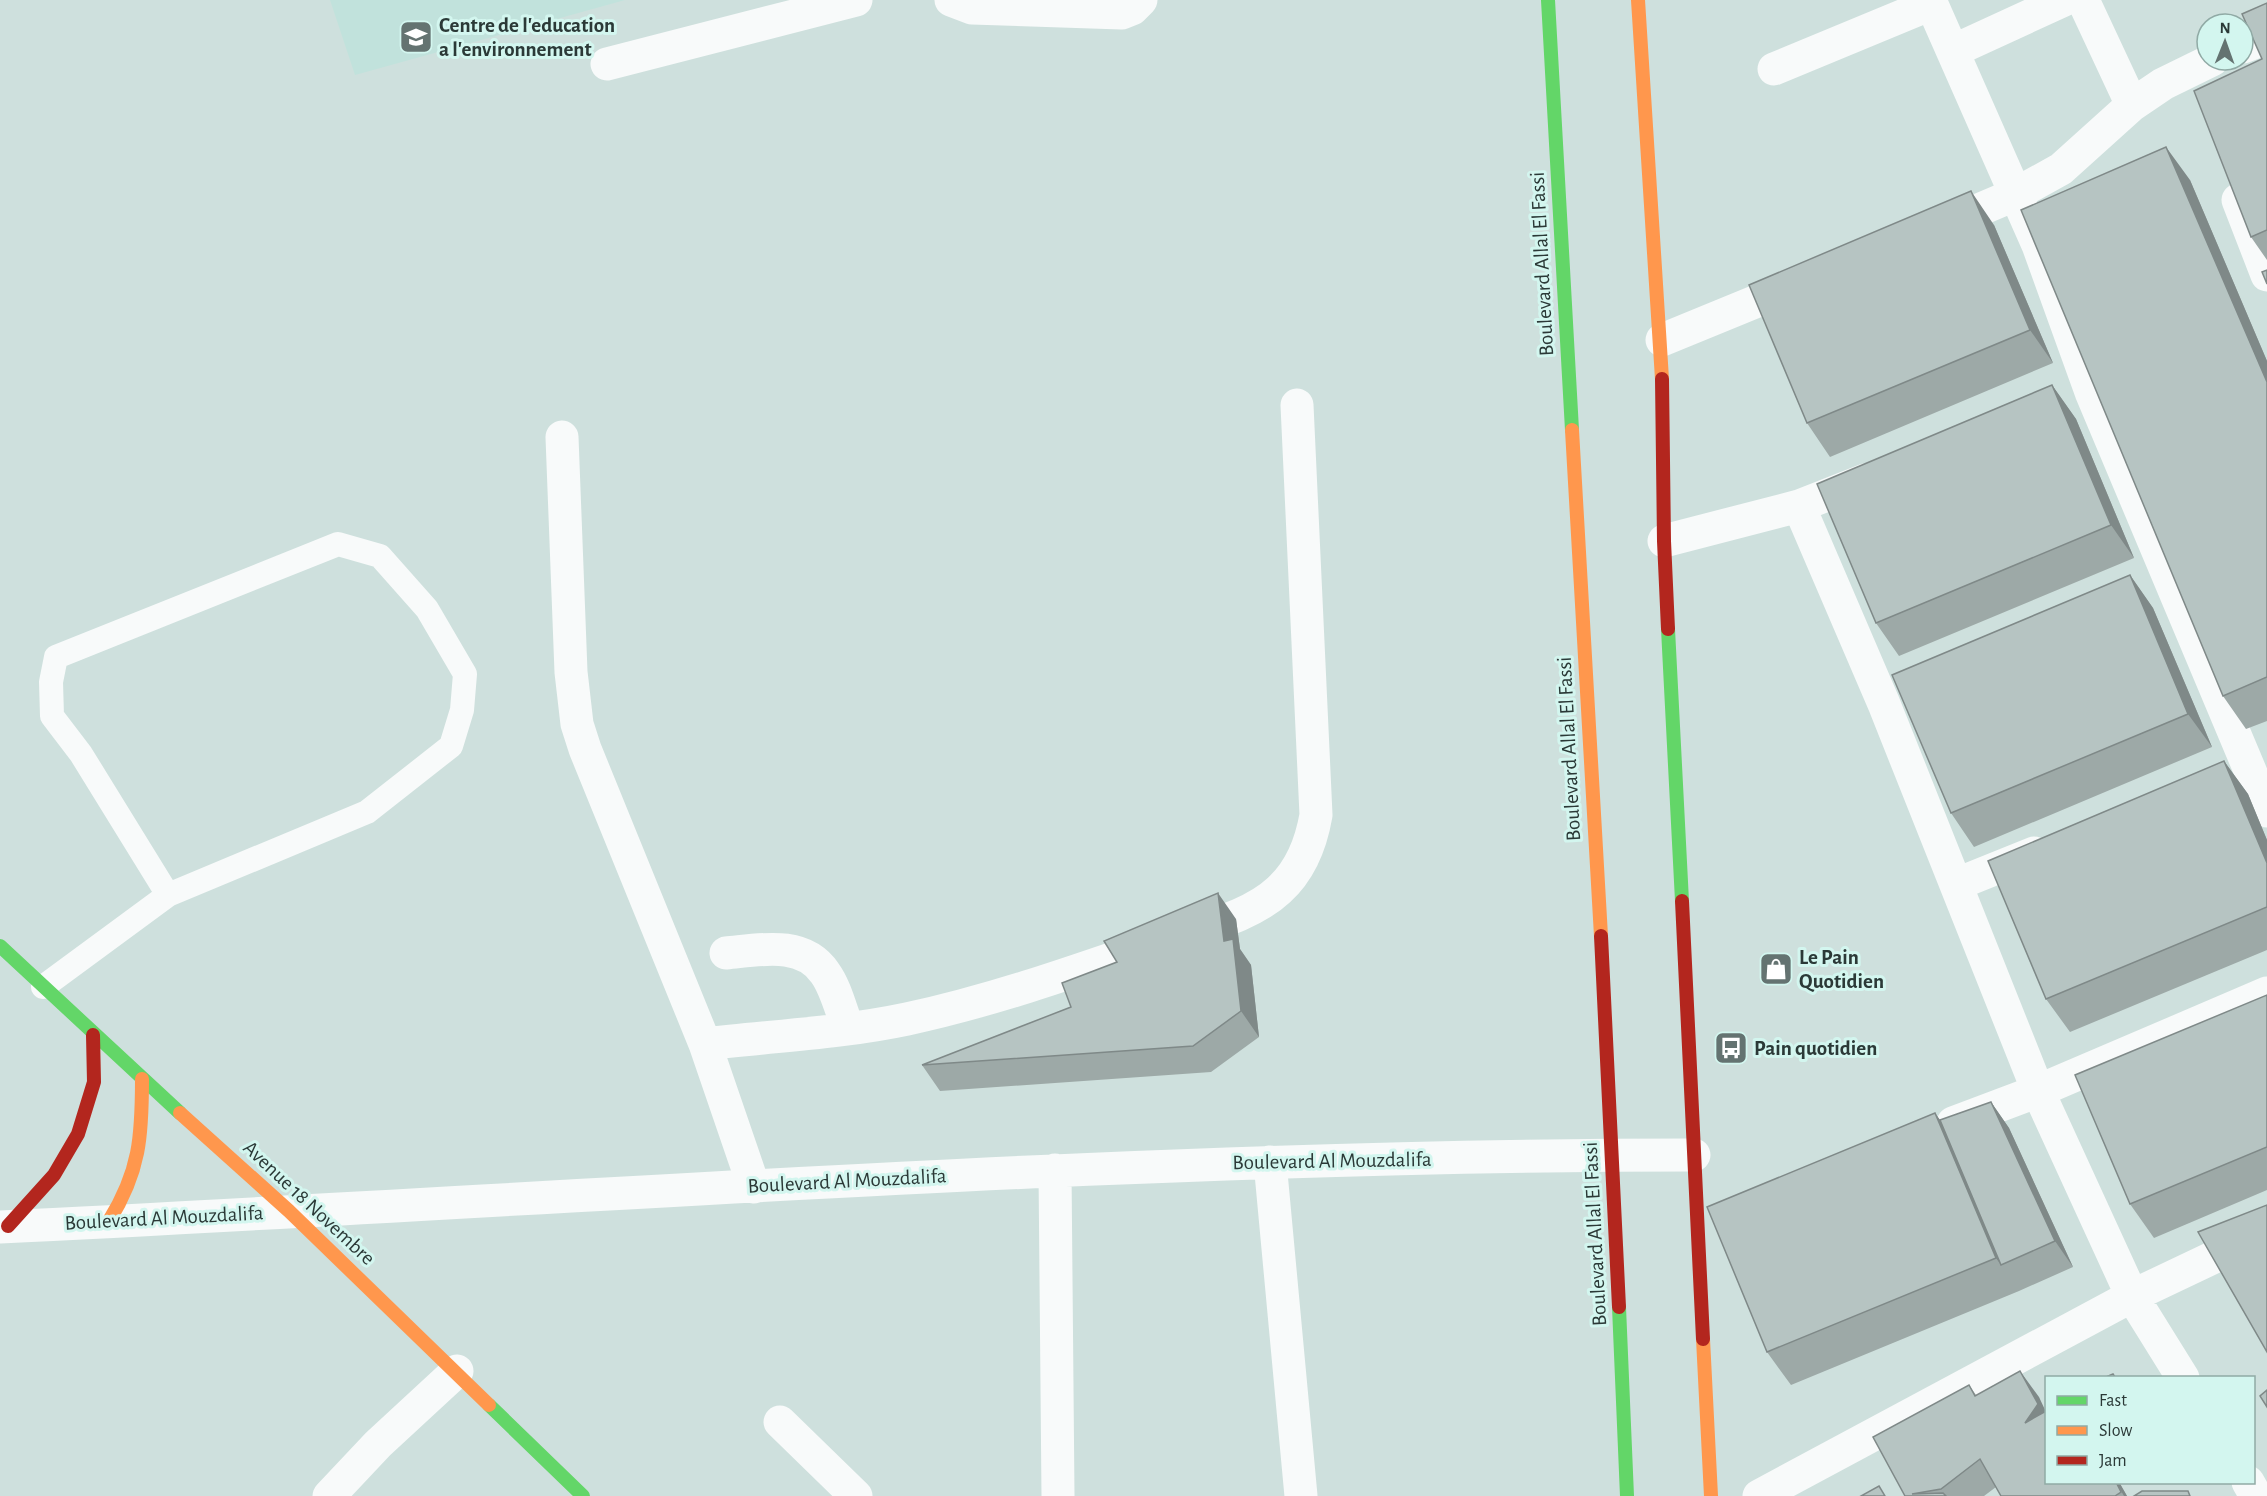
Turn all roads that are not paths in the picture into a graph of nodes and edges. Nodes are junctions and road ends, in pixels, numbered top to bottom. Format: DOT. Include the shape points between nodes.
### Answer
graph roads {
  1 [pos="856,0"];
  2 [pos="951,0"];
  3 [pos="1141,0"];
  4 [pos="1548,0"];
  5 [pos="1638,0"];
  6 [pos="2064,0"];
  7 [pos="2083,0"];
  8 [pos="1931,2"];
  9 [pos="1953,51"];
  10 [pos="607,64"];
  11 [pos="1774,69"];
  12 [pos="2200,75"];
  13 [pos="2132,105"];
  14 [pos="2227,168"];
  15 [pos="2014,195"];
  16 [pos="1915,236"];
  17 [pos="1827,272"];
  18 [pos="2267,275"];
  19 [pos="1662,340"];
  20 [pos="2091,392"];
  21 [pos="1297,405"];
  22 [pos="2058,405"];
  23 [pos="562,437"];
  24 [pos="1896,468"];
  25 [pos="1799,506"];
  26 [pos="1664,541"];
  27 [pos="2172,586"];
  28 [pos="2139,599"];
  29 [pos="1917,690"];
  30 [pos="1884,704"];
  31 [pos="2267,811"];
  32 [pos="2065,841"];
  33 [pos="1957,884"];
  34 [pos="168,895"];
  35 [pos="0,946"];
  36 [pos="726,952"];
  37 [pos="43,987"];
  38 [pos="2267,993"];
  39 [pos="848,1028"];
  40 [pos="93,1035"];
  41 [pos="705,1044"];
  42 [pos="142,1078"];
  43 [pos="2038,1091"];
  44 [pos="1929,1132"];
  45 [pos="1613,1155"];
  46 [pos="1694,1155"];
  47 [pos="1270,1162"];
  48 [pos="1055,1170"];
  49 [pos="754,1186"];
  50 [pos="1731,1206"];
  51 [pos="289,1211"];
  52 [pos="1698,1218"];
  53 [pos="109,1221"];
  54 [pos="4,1227"];
  55 [pos="2267,1232"];
  56 [pos="2132,1296"];
  57 [pos="457,1371"];
  58 [pos="2182,1376"];
  59 [pos="780,1422"];
  60 [pos="328,1496"];
  61 [pos="583,1496"];
  62 [pos="855,1496"];
  63 [pos="1058,1496"];
  64 [pos="1301,1496"];
  65 [pos="1627,1496"];
  66 [pos="1711,1496"];
  67 [pos="1759,1496"];
  1 -- 10 [label="street"];
  2 -- 3 [label="street" via="972,8 1122,13"];
  4 -- 45 [label="main road, Boulevard Allal El Fassi"];
  5 -- 19 [label="main road"];
  6 -- 9 [label="street"];
  7 -- 13 [label="street"];
  8 -- 9 [label="street"];
  8 -- 11 [label="street"];
  9 -- 15 [label="street"];
  12 -- 13 [label="street"];
  13 -- 15 [label="street" via="2061,169"];
  14 -- 18 [label="street"];
  15 -- 16 [label="street"];
  15 -- 20 [label="street" via="2038,245"];
  17 -- 19 [label="street"];
  19 -- 26 [label="main road"];
  20 -- 22 [label="street"];
  20 -- 27 [label="street"];
  21 -- 39 [label="street" via="1316,815 1305,857 1293,876 1262,903 1244,912 1076,971 962,1006"];
  23 -- 41 [label="street" via="577,724"];
  24 -- 25 [label="street"];
  25 -- 26 [label="street"];
  25 -- 30 [label="street"];
  26 -- 46 [label="main road"];
  27 -- 28 [label="street"];
  27 -- 31 [label="street" via="2237,773"];
  29 -- 30 [label="street"];
  30 -- 33 [label="street"];
  32 -- 33 [label="street"];
  33 -- 43 [label="street"];
  34 -- 34 [label="lane" via="367,812 451,746 462,710 465,674 427,609 380,556 338,544 56,657 51,682 52,716 81,754"];
  34 -- 37 [label="lane"];
  35 -- 37 [label="main road, Avenue 18 Novembre"];
  36 -- 39 [label="street" via="786,949 809,958 826,973"];
  37 -- 40 [label="main road, Avenue 18 Novembre"];
  38 -- 43 [label="street"];
  39 -- 41 [label="street"];
  40 -- 42 [label="main road, Avenue 18 Novembre"];
  40 -- 54 [label="main road" via="94,1082 78,1134 54,1175"];
  41 -- 49 [label="street"];
  42 -- 51 [label="main road, Avenue 18 Novembre"];
  42 -- 53 [label="main road" via="137,1160 128,1190"];
  43 -- 44 [label="street"];
  43 -- 56 [label="street"];
  45 -- 46 [label="street, Boulevard Al Mouzdalifa"];
  45 -- 47 [label="street, Boulevard Al Mouzdalifa"];
  45 -- 65 [label="main road, Boulevard Allal El Fassi"];
  46 -- 52 [label="main road"];
  47 -- 48 [label="street, Boulevard Al Mouzdalifa"];
  47 -- 64 [label="street"];
  48 -- 49 [label="street, Boulevard Al Mouzdalifa"];
  48 -- 63 [label="street"];
  49 -- 51 [label="street, Boulevard Al Mouzdalifa"];
  50 -- 52 [label="street"];
  51 -- 53 [label="street, Boulevard Al Mouzdalifa"];
  51 -- 57 [label="main road, Avenue 18 Novembre"];
  52 -- 66 [label="main road"];
  53 -- 54 [label="street, Boulevard Al Mouzdalifa"];
  55 -- 56 [label="street"];
  56 -- 58 [label="street"];
  56 -- 67 [label="street"];
  57 -- 60 [label="street"];
  57 -- 61 [label="main road, Avenue 18 Novembre"];
  59 -- 62 [label="street"];
}
